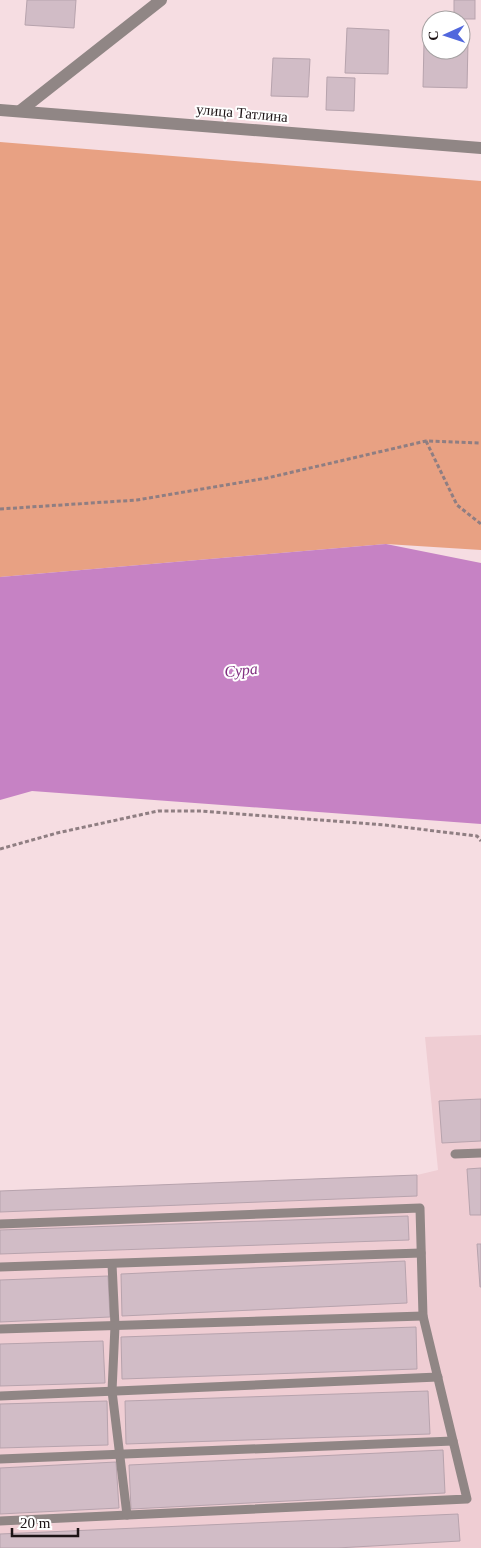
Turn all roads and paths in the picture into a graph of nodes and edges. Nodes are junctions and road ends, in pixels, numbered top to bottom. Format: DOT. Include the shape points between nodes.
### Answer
graph roads {
  1 [pos="161,0"];
  2 [pos="0,110"];
  3 [pos="20,112"];
  4 [pos="481,148"];
  5 [pos="426,441"];
  6 [pos="481,443"];
  7 [pos="0,509"];
  8 [pos="481,524"];
  9 [pos="481,841"];
  10 [pos="0,849"];
  11 [pos="481,1153"];
  12 [pos="455,1154"];
  13 [pos="0,1224"];
  14 [pos="421,1253"];
  15 [pos="112,1264"];
  16 [pos="0,1268"];
  17 [pos="423,1316"];
  18 [pos="115,1326"];
  19 [pos="0,1330"];
  20 [pos="438,1377"];
  21 [pos="112,1391"];
  22 [pos="0,1396"];
  23 [pos="454,1441"];
  24 [pos="120,1454"];
  25 [pos="0,1459"];
  26 [pos="127,1515"];
  27 [pos="0,1522"];
  1 -- 3 [label="street"];
  2 -- 3 [label="street, улица Татлина"];
  3 -- 4 [label="street, улица Татлина"];
  5 -- 6 [label="path"];
  5 -- 7 [label="path" via="267,478 137,500"];
  5 -- 8 [label="path" via="457,505"];
  9 -- 10 [label="path" via="477,836 385,825 202,811 158,811"];
  11 -- 12 [label="lane"];
  13 -- 14 [label="lane" via="420,1208"];
  14 -- 15 [label="lane"];
  14 -- 17 [label="lane"];
  15 -- 16 [label="lane"];
  15 -- 18 [label="lane"];
  17 -- 18 [label="lane"];
  17 -- 20 [label="lane"];
  18 -- 19 [label="lane"];
  18 -- 21 [label="lane"];
  20 -- 21 [label="lane"];
  20 -- 23 [label="lane"];
  21 -- 22 [label="lane"];
  21 -- 24 [label="lane"];
  23 -- 24 [label="lane"];
  23 -- 26 [label="lane" via="467,1499"];
  24 -- 25 [label="lane"];
  24 -- 26 [label="lane"];
  26 -- 27 [label="lane"];
}
